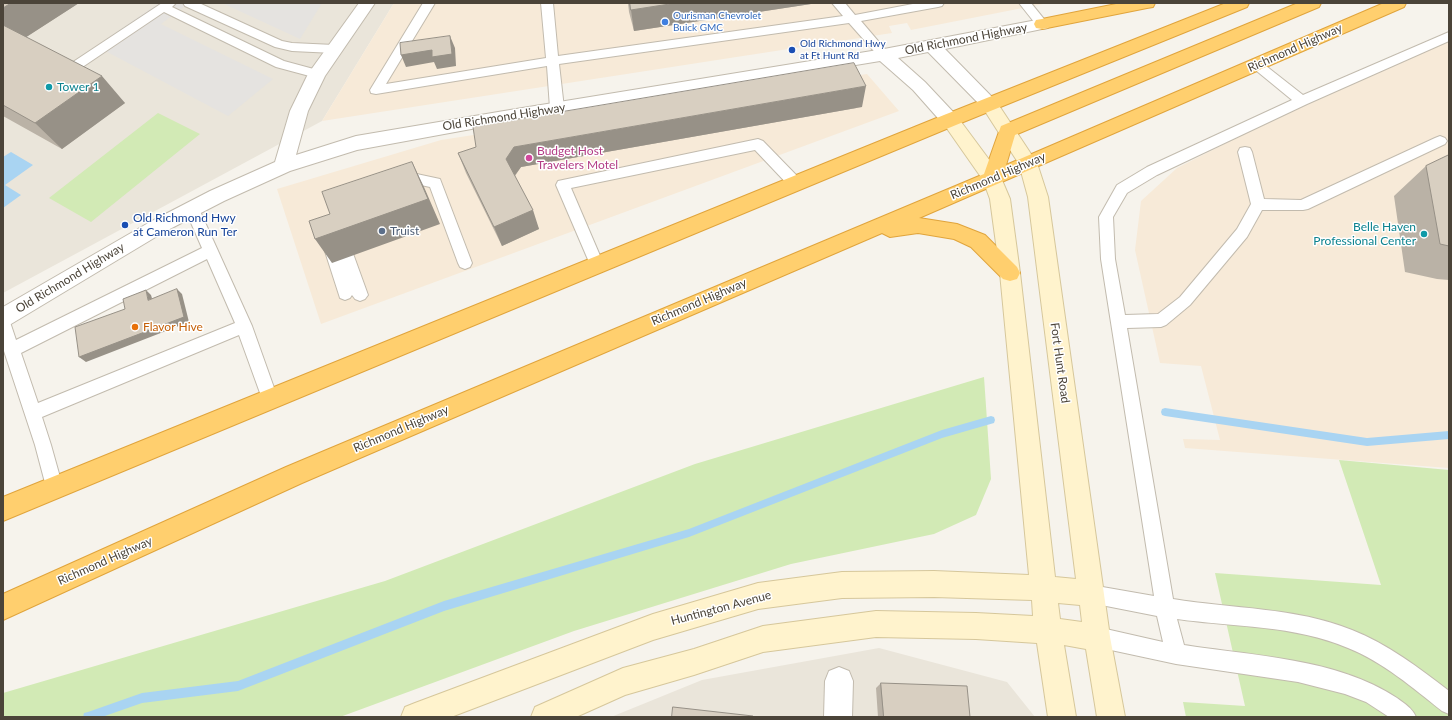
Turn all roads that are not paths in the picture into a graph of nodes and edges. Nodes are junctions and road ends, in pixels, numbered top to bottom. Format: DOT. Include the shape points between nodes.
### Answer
graph roads {
  1 [pos="188,3"];
  2 [pos="367,3"];
  3 [pos="429,3"];
  4 [pos="547,3"];
  5 [pos="838,3"];
  6 [pos="938,3"];
  7 [pos="1025,3"];
  8 [pos="1147,3"];
  9 [pos="1241,3"];
  10 [pos="1313,3"];
  11 [pos="1398,3"];
  12 [pos="167,5"];
  13 [pos="852,19"];
  14 [pos="1042,24"];
  15 [pos="1449,36"];
  16 [pos="931,45"];
  17 [pos="334,49"];
  18 [pos="884,55"];
  19 [pos="552,62"];
  20 [pos="1257,65"];
  21 [pos="64,72"];
  22 [pos="317,74"];
  23 [pos="1302,101"];
  24 [pos="990,105"];
  25 [pos="557,108"];
  26 [pos="950,120"];
  27 [pos="1007,130"];
  28 [pos="1440,141"];
  29 [pos="1245,152"];
  30 [pos="1028,163"];
  31 [pos="283,166"];
  32 [pos="992,178"];
  33 [pos="796,184"];
  34 [pos="391,186"];
  35 [pos="1258,204"];
  36 [pos="192,209"];
  37 [pos="863,233"];
  38 [pos="211,250"];
  39 [pos="465,263"];
  40 [pos="597,266"];
  41 [pos="1010,273"];
  42 [pos="345,294"];
  43 [pos="360,295"];
  44 [pos="3,318"];
  45 [pos="1118,322"];
  46 [pos="3,324"];
  47 [pos="244,326"];
  48 [pos="12,350"];
  49 [pos="270,399"];
  50 [pos="33,413"];
  51 [pos="54,488"];
  52 [pos="3,509"];
  53 [pos="1044,588"];
  54 [pos="39,592"];
  55 [pos="1091,594"];
  56 [pos="3,606"];
  57 [pos="1165,608"];
  58 [pos="3,613"];
  59 [pos="1048,630"];
  60 [pos="1097,636"];
  61 [pos="1176,654"];
  62 [pos="839,680"];
  63 [pos="1449,704"];
  64 [pos="415,717"];
  65 [pos="545,717"];
  66 [pos="838,717"];
  67 [pos="1062,717"];
  68 [pos="1111,717"];
  69 [pos="1406,717"];
  1 -- 17 [label="lane" via="279,44"];
  2 -- 17 [label="street"];
  3 -- 19 [label="lane" via="376,90"];
  4 -- 19 [label="lane"];
  5 -- 13 [label="lane"];
  6 -- 13 [label="lane"];
  7 -- 14 [label="lane"];
  8 -- 14 [label="highway"];
  9 -- 24 [label="highway"];
  10 -- 27 [label="highway"];
  11 -- 20 [label="highway, Richmond Highway"];
  12 -- 21 [label="lane"];
  12 -- 22 [label="lane" via="280,64"];
  13 -- 18 [label="lane"];
  13 -- 19 [label="lane"];
  14 -- 16 [label="street, Old Richmond Highway"];
  15 -- 23 [label="lane"];
  16 -- 18 [label="street, Old Richmond Highway"];
  16 -- 24 [label="street, Fort Hunt Road"];
  17 -- 22 [label="street"];
  18 -- 25 [label="street, Old Richmond Highway"];
  18 -- 26 [label="street" via="919,86"];
  19 -- 25 [label="lane"];
  20 -- 23 [label="lane"];
  20 -- 30 [label="highway, Richmond Highway"];
  22 -- 31 [label="street" via="298,111"];
  23 -- 45 [label="lane" via="1152,171 1122,188 1106,217 1108,259"];
  24 -- 26 [label="highway"];
  24 -- 27 [label="main road, Fort Hunt Road"];
  25 -- 31 [label="street, Old Richmond Highway" via="356,143"];
  26 -- 32 [label="main road"];
  26 -- 33 [label="highway"];
  27 -- 30 [label="main road, Fort Hunt Road"];
  27 -- 32 [label="highway"];
  28 -- 35 [label="lane" via="1303,205"];
  29 -- 35 [label="lane"];
  30 -- 32 [label="highway, Richmond Highway"];
  30 -- 55 [label="main road, Fort Hunt Road" via="1039,205"];
  31 -- 36 [label="street, Old Richmond Highway"];
  32 -- 37 [label="highway, Richmond Highway"];
  32 -- 41 [label="main road" via="1000,199"];
  33 -- 40 [label="highway"];
  33 -- 40 [label="lane" via="758,144 563,186"];
  34 -- 39 [label="lane" via="412,178 435,183"];
  35 -- 45 [label="lane" via="1242,233 1185,301 1161,320"];
  36 -- 38 [label="lane"];
  36 -- 44 [label="street, Old Richmond Highway"];
  37 -- 41 [label="highway" via="918,226 957,232 978,241"];
  37 -- 54 [label="highway, Richmond Highway" via="294,475"];
  38 -- 47 [label="lane"];
  38 -- 48 [label="lane"];
  40 -- 49 [label="highway"];
  41 -- 53 [label="main road"];
  42 -- 43 [label="lane" via="330,226"];
  45 -- 57 [label="lane"];
  46 -- 48 [label="lane"];
  47 -- 49 [label="lane"];
  47 -- 50 [label="lane"];
  48 -- 50 [label="lane"];
  49 -- 51 [label="highway"];
  50 -- 51 [label="lane"];
  51 -- 52 [label="highway"];
  53 -- 55 [label="main road, Huntington Avenue"];
  53 -- 59 [label="main road"];
  53 -- 64 [label="main road, Huntington Avenue" via="934,584 842,585 758,596 653,627"];
  54 -- 56 [label="highway, Richmond Highway"];
  54 -- 58 [label="highway"];
  55 -- 57 [label="lane"];
  55 -- 60 [label="main road, Fort Hunt Road"];
  57 -- 61 [label="lane"];
  57 -- 63 [label="lane" via="1294,624 1350,639 1377,652 1411,674"];
  59 -- 60 [label="main road"];
  59 -- 65 [label="main road" via="876,624 763,639 623,682"];
  59 -- 67 [label="main road"];
  60 -- 61 [label="lane"];
  60 -- 68 [label="main road, Fort Hunt Road"];
  61 -- 69 [label="lane" via="1289,670 1319,677 1368,693"];
  62 -- 66 [label="street"];
}
